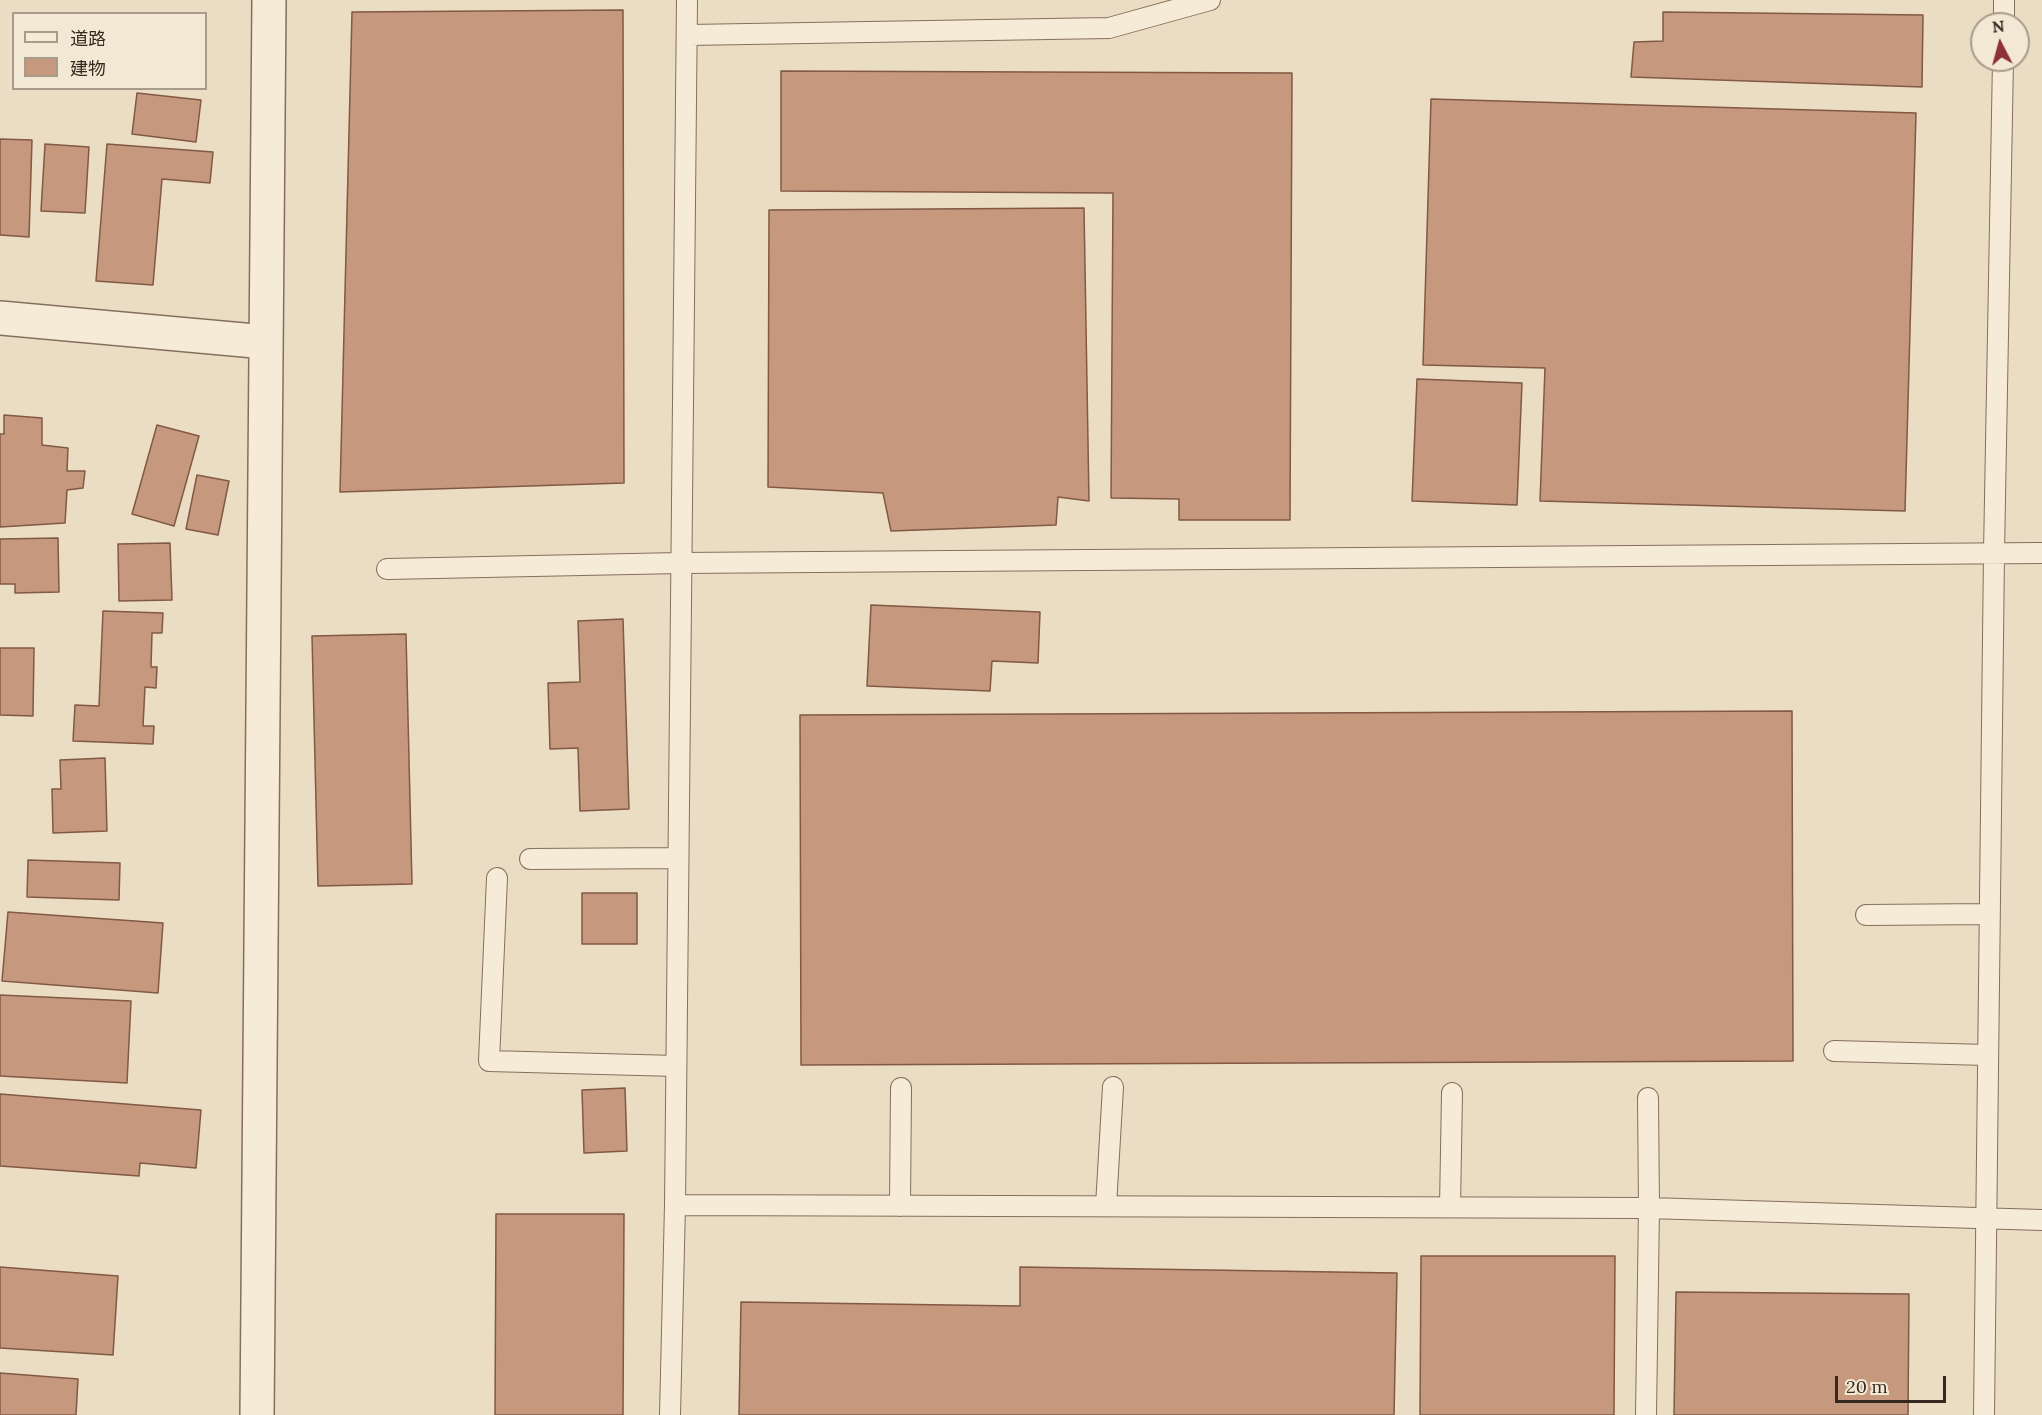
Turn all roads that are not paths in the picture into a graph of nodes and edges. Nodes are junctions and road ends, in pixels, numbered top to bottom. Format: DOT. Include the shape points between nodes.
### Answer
graph roads {
  1 [pos="269,0"];
  2 [pos="687,0"];
  3 [pos="1210,0"];
  4 [pos="688,35"];
  5 [pos="2003,72"];
  6 [pos="0,318"];
  7 [pos="266,342"];
  8 [pos="1994,553"];
  9 [pos="2042,553"];
  10 [pos="681,563"];
  11 [pos="387,569"];
  12 [pos="678,858"];
  13 [pos="530,859"];
  14 [pos="497,878"];
  15 [pos="1989,914"];
  16 [pos="1866,915"];
  17 [pos="1834,1051"];
  18 [pos="1988,1055"];
  19 [pos="676,1066"];
  20 [pos="1113,1087"];
  21 [pos="901,1088"];
  22 [pos="1452,1093"];
  23 [pos="1648,1098"];
  24 [pos="675,1205"];
  25 [pos="900,1206"];
  26 [pos="1106,1206"];
  27 [pos="1450,1208"];
  28 [pos="1649,1208"];
  29 [pos="1985,1218"];
  30 [pos="2042,1220"];
  31 [pos="257,1415"];
  32 [pos="670,1415"];
  33 [pos="1646,1415"];
  34 [pos="1984,1415"];
  1 -- 7 [label="street"];
  2 -- 4 [label="lane"];
  3 -- 4 [label="lane" via="1109,28"];
  4 -- 10 [label="lane"];
  5 -- 8 [label="lane"];
  6 -- 7 [label="street"];
  7 -- 31 [label="street"];
  8 -- 9 [label="lane"];
  8 -- 10 [label="lane"];
  8 -- 15 [label="lane"];
  10 -- 11 [label="lane"];
  10 -- 12 [label="lane"];
  12 -- 13 [label="lane"];
  12 -- 19 [label="lane"];
  14 -- 19 [label="lane" via="489,1061"];
  15 -- 16 [label="lane"];
  15 -- 18 [label="lane"];
  17 -- 18 [label="lane"];
  18 -- 29 [label="lane"];
  19 -- 24 [label="lane"];
  20 -- 26 [label="lane"];
  21 -- 25 [label="lane"];
  22 -- 27 [label="lane"];
  23 -- 28 [label="lane"];
  24 -- 25 [label="lane"];
  24 -- 32 [label="lane"];
  25 -- 26 [label="lane"];
  26 -- 27 [label="lane"];
  27 -- 28 [label="lane"];
  28 -- 29 [label="lane"];
  28 -- 33 [label="lane"];
  29 -- 30 [label="lane"];
  29 -- 34 [label="lane"];
}
